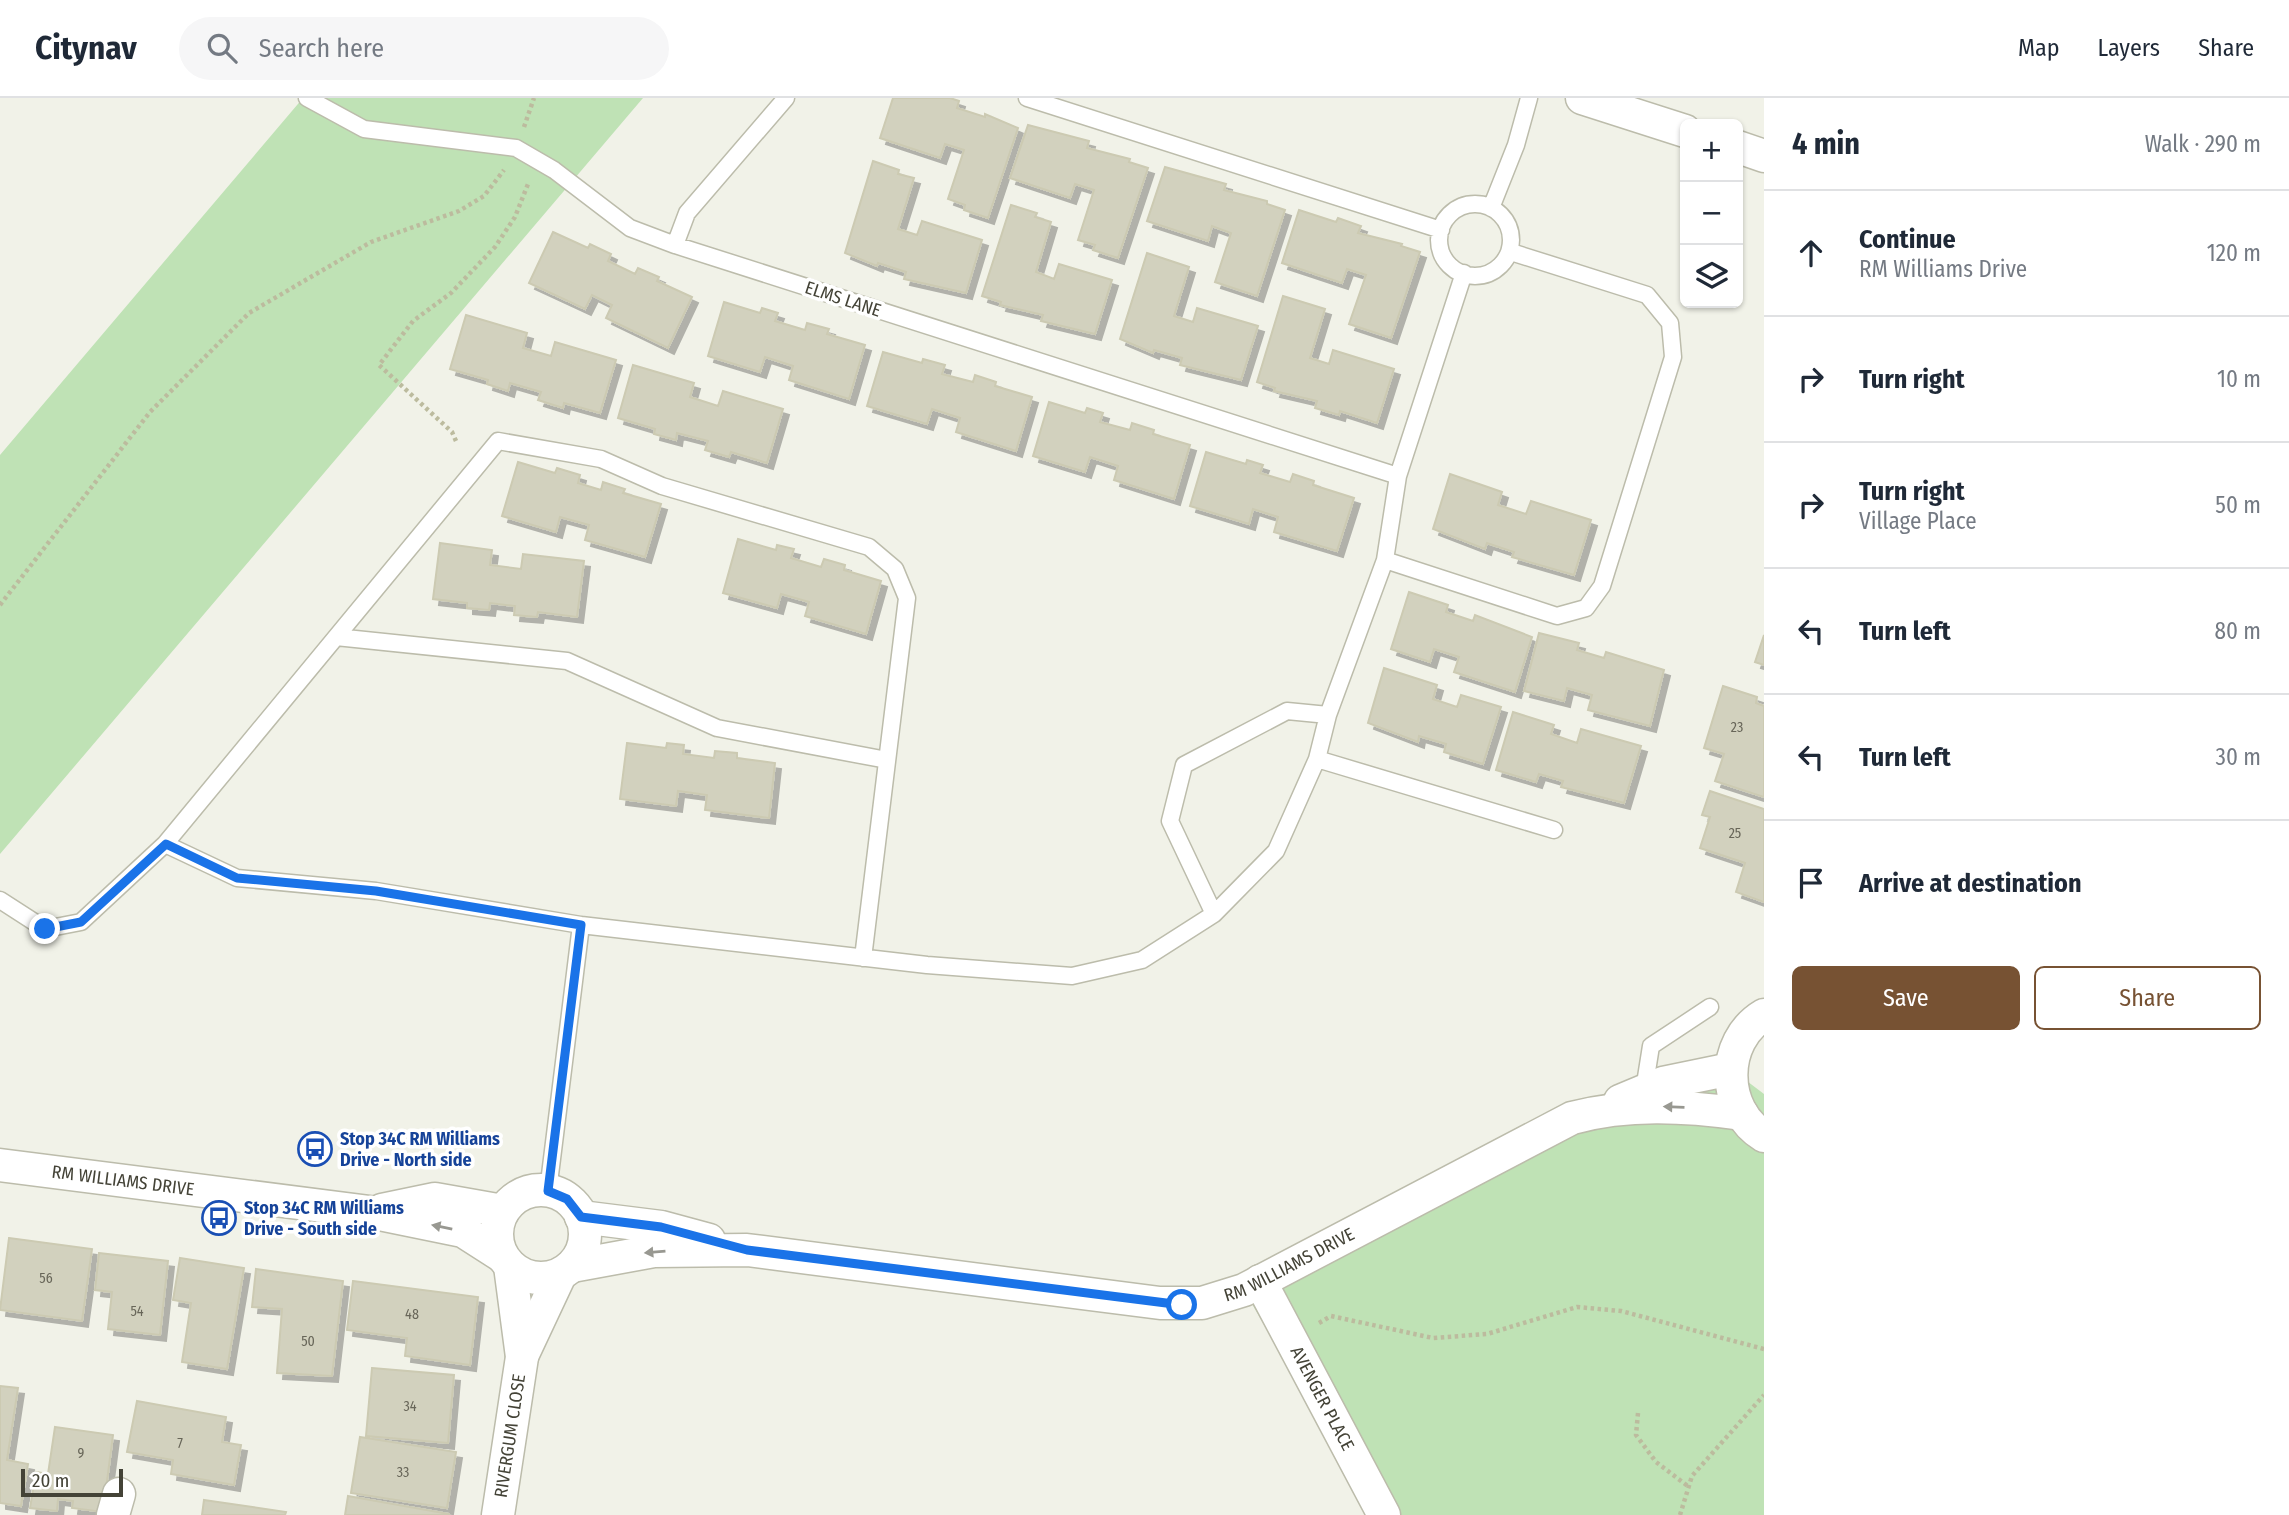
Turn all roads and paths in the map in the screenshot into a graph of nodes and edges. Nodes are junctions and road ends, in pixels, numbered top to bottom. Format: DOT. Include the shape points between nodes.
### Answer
graph roads {
  1 [pos="307,98"];
  2 [pos="534,98"];
  3 [pos="786,98"];
  4 [pos="1027,98"];
  5 [pos="1529,98"];
  6 [pos="1583,98"];
  7 [pos="1680,129"];
  8 [pos="516,148"];
  9 [pos="1743,149"];
  10 [pos="1764,156"];
  11 [pos="528,183"];
  12 [pos="1491,208"];
  13 [pos="1441,230"];
  14 [pos="675,245"];
  15 [pos="1511,252"];
  16 [pos="1464,273"];
  17 [pos="456,441"];
  18 [pos="1398,476"];
  19 [pos="1385,560"];
  20 [pos="0,605"];
  21 [pos="336,637"];
  22 [pos="1328,715"];
  23 [pos="1317,759"];
  24 [pos="887,761"];
  25 [pos="1554,830"];
  26 [pos="166,844"];
  27 [pos="0,901"];
  28 [pos="1214,914"];
  29 [pos="581,925"];
  30 [pos="863,958"];
  31 [pos="1710,1007"];
  32 [pos="1764,1015"];
  33 [pos="1731,1069"];
  34 [pos="1644,1090"];
  35 [pos="1597,1112"];
  36 [pos="1742,1114"];
  37 [pos="1764,1136"];
  38 [pos="0,1166"];
  39 [pos="548,1191"];
  40 [pos="503,1211"];
  41 [pos="370,1212"];
  42 [pos="581,1217"];
  43 [pos="747,1250"];
  44 [pos="506,1261"];
  45 [pos="566,1271"];
  46 [pos="1260,1281"];
  47 [pos="1290,1338"];
  48 [pos="1764,1349"];
  49 [pos="522,1356"];
  50 [pos="1764,1395"];
  51 [pos="1639,1413"];
  52 [pos="1689,1487"];
  53 [pos="498,1515"];
  54 [pos="1384,1515"];
  55 [pos="1680,1515"];
  1 -- 8 [label="lane, ELMS LANE" via="364,129"];
  2 -- 8 [label="path"];
  3 -- 14 [label="lane" via="687,214"];
  4 -- 13 [label="lane"];
  5 -- 12 [label="lane" via="1517,145"];
  6 -- 7 [label="street"];
  8 -- 14 [label="lane, ELMS LANE" via="554,170 630,228"];
  8 -- 20 [label="path" via="484,196 459,211 371,242 248,313 150,412"];
  9 -- 10 [label="street"];
  11 -- 17 [label="path" via="515,217 495,247 450,293 414,320 379,365 453,432"];
  12 -- 13 [label="lane" via="1460,206 1444,220"];
  12 -- 15 [label="lane" via="1508,223"];
  13 -- 16 [label="lane" via="1438,241 1449,266"];
  14 -- 18 [label="lane, ELMS LANE"];
  15 -- 16 [label="lane" via="1497,271 1471,277"];
  15 -- 19 [label="lane" via="1647,295 1670,323 1673,357 1602,586 1586,608 1557,616"];
  16 -- 18 [label="lane"];
  18 -- 19 [label="lane"];
  19 -- 22 [label="lane"];
  21 -- 24 [label="lane" via="567,661 717,727"];
  21 -- 24 [label="lane" via="498,441 601,459 662,486 869,547 895,569 907,598"];
  21 -- 26 [label="lane"];
  22 -- 23 [label="lane"];
  22 -- 28 [label="lane" via="1287,711 1184,765 1171,821"];
  23 -- 25 [label="lane"];
  23 -- 28 [label="lane" via="1276,851"];
  24 -- 30 [label="lane"];
  26 -- 27 [label="lane" via="81,922 45,929"];
  26 -- 29 [label="lane" via="237,878 376,891"];
  28 -- 30 [label="lane" via="1142,960 1072,976"];
  29 -- 30 [label="lane"];
  29 -- 39 [label="lane"];
  31 -- 34 [label="lane" via="1651,1046"];
  32 -- 33 [label="street" via="1744,1034"];
  33 -- 34 [label="street, RM WILLIAMS DRIVE"];
  33 -- 36 [label="street"];
  34 -- 35 [label="street, RM WILLIAMS DRIVE"];
  36 -- 35 [label="street, RM WILLIAMS DRIVE, one-way" via="1668,1106"];
  35 -- 46 [label="street, RM WILLIAMS DRIVE" via="1572,1118"];
  36 -- 37 [label="street"];
  38 -- 41 [label="street, RM WILLIAMS DRIVE"];
  39 -- 40 [label="street" via="522,1194"];
  39 -- 42 [label="street" via="567,1199"];
  40 -- 41 [label="street, RM WILLIAMS DRIVE" via="435,1199"];
  40 -- 44 [label="street" via="496,1234"];
  44 -- 41 [label="street, RM WILLIAMS DRIVE, one-way" via="463,1231"];
  42 -- 43 [label="street, RM WILLIAMS DRIVE" via="661,1227"];
  42 -- 45 [label="street" via="585,1241"];
  43 -- 45 [label="street, RM WILLIAMS DRIVE, one-way" via="654,1251"];
  43 -- 46 [label="street, RM WILLIAMS DRIVE" via="1160,1303 1202,1303"];
  44 -- 45 [label="street" via="526,1276 542,1279"];
  44 -- 49 [label="street, RIVERGUM CLOSE"];
  45 -- 49 [label="street, RIVERGUM CLOSE"];
  46 -- 47 [label="street, AVENGER PLACE"];
  47 -- 48 [label="path" via="1331,1317 1433,1339 1487,1334 1577,1307 1620,1311"];
  47 -- 54 [label="street, AVENGER PLACE"];
  49 -- 53 [label="street, RIVERGUM CLOSE"];
  50 -- 52 [label="path" via="1692,1476"];
  51 -- 52 [label="path" via="1636,1435 1656,1462"];
  52 -- 55 [label="path"];
}
